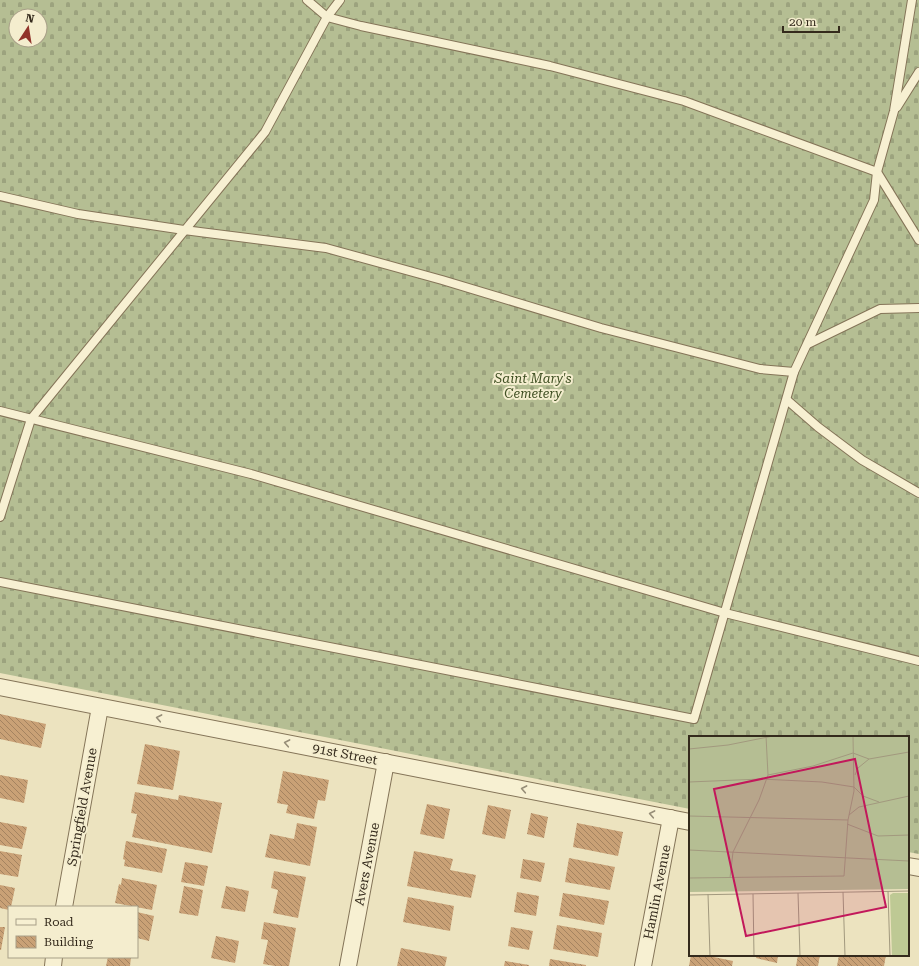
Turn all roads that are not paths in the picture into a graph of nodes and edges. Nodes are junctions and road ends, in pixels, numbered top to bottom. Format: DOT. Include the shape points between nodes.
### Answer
graph roads {
  1 [pos="307,0"];
  2 [pos="340,0"];
  3 [pos="912,0"];
  4 [pos="327,17"];
  5 [pos="919,72"];
  6 [pos="894,111"];
  7 [pos="877,172"];
  8 [pos="0,196"];
  9 [pos="184,230"];
  10 [pos="919,240"];
  11 [pos="919,308"];
  12 [pos="808,344"];
  13 [pos="794,372"];
  14 [pos="787,400"];
  15 [pos="0,411"];
  16 [pos="31,419"];
  17 [pos="919,493"];
  18 [pos="0,517"];
  19 [pos="0,582"];
  20 [pos="725,613"];
  21 [pos="919,661"];
  22 [pos="0,688"];
  23 [pos="100,707"];
  24 [pos="386,762"];
  25 [pos="671,818"];
  26 [pos="689,822"];
  27 [pos="909,866"];
  28 [pos="919,868"];
  29 [pos="64,906"];
  30 [pos="348,966"];
  31 [pos="642,966"];
  1 -- 4 [label="lane"];
  2 -- 4 [label="lane"];
  3 -- 6 [label="lane"];
  4 -- 7 [label="lane" via="550,66 684,101"];
  4 -- 9 [label="lane" via="264,132"];
  5 -- 6 [label="lane"];
  6 -- 7 [label="lane"];
  7 -- 10 [label="lane"];
  7 -- 12 [label="lane" via="874,200"];
  8 -- 9 [label="lane" via="78,214"];
  9 -- 13 [label="lane" via="326,248 600,328 760,369"];
  9 -- 16 [label="lane"];
  11 -- 12 [label="lane" via="880,309"];
  12 -- 13 [label="lane"];
  13 -- 14 [label="lane"];
  14 -- 17 [label="lane" via="862,460"];
  14 -- 20 [label="lane"];
  15 -- 16 [label="lane"];
  16 -- 18 [label="lane"];
  16 -- 20 [label="lane" via="251,474"];
  19 -- 20 [label="lane" via="694,719"];
  20 -- 21 [label="lane"];
  22 -- 23 [label="street, 91st Street"];
  24 -- 23 [label="street, 91st Street, one-way"];
  23 -- 29 [label="street, Springfield Avenue"];
  25 -- 24 [label="street, 91st Street, one-way"];
  24 -- 30 [label="street, Avers Avenue"];
  25 -- 26 [label="street, 91st Street"];
  25 -- 31 [label="street, Hamlin Avenue"];
  27 -- 28 [label="street"];
}
